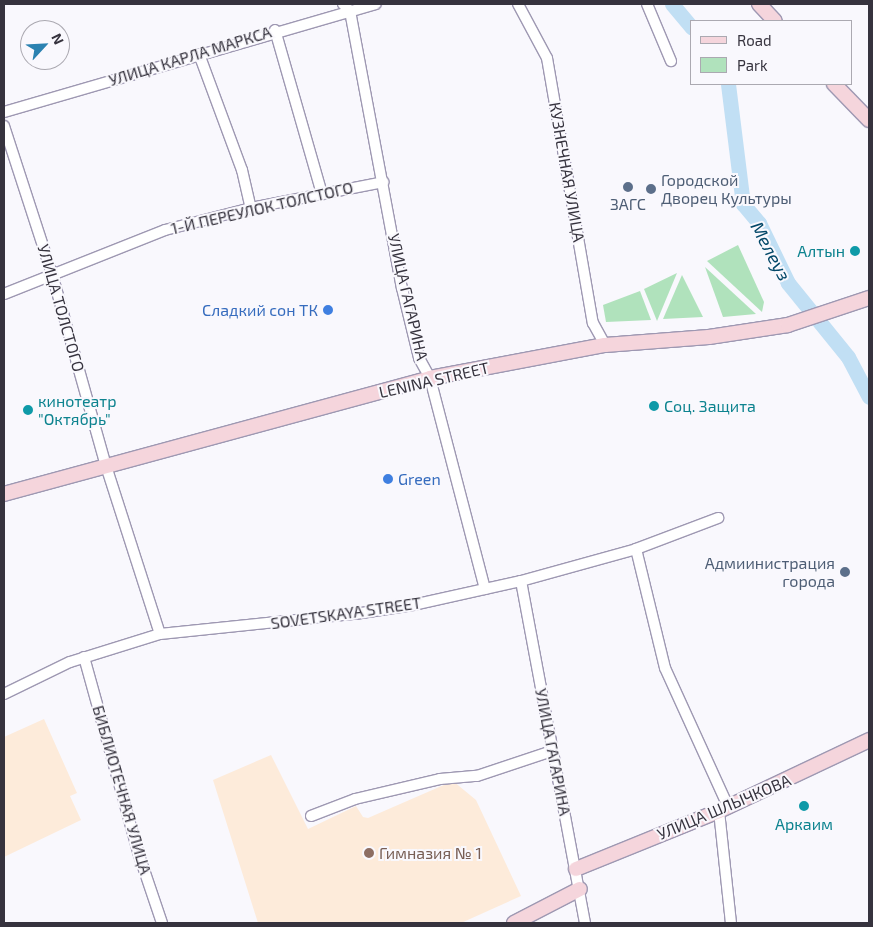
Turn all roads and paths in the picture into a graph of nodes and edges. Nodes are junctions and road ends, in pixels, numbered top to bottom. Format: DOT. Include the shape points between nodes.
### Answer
graph roads {
  1 [pos="376,4"];
  2 [pos="518,4"];
  3 [pos="647,4"];
  4 [pos="759,4"];
  5 [pos="346,8"];
  6 [pos="774,20"];
  7 [pos="275,30"];
  8 [pos="199,54"];
  9 [pos="671,61"];
  10 [pos="835,85"];
  11 [pos="4,112"];
  12 [pos="869,120"];
  13 [pos="4,126"];
  14 [pos="383,182"];
  15 [pos="322,194"];
  16 [pos="251,208"];
  17 [pos="52,274"];
  18 [pos="4,294"];
  19 [pos="864,300"];
  20 [pos="605,345"];
  21 [pos="430,378"];
  22 [pos="106,466"];
  23 [pos="4,494"];
  24 [pos="718,518"];
  25 [pos="636,549"];
  26 [pos="521,581"];
  27 [pos="485,589"];
  28 [pos="160,634"];
  29 [pos="84,656"];
  30 [pos="4,694"];
  31 [pos="869,740"];
  32 [pos="552,751"];
  33 [pos="724,808"];
  34 [pos="311,816"];
  35 [pos="576,869"];
  36 [pos="580,889"];
  37 [pos="162,923"];
  38 [pos="514,923"];
  39 [pos="585,923"];
  40 [pos="731,923"];
  1 -- 5 [label="street, УЛИЦА КАРЛА МАРКСА"];
  2 -- 20 [label="street, КУЗНЕЧНАЯ УЛИЦА" via="547,58 593,323"];
  3 -- 9 [label="street"];
  4 -- 6 [label="main road"];
  5 -- 7 [label="street, УЛИЦА КАРЛА МАРКСА"];
  5 -- 14 [label="street, УЛИЦА ГАГАРИНА"];
  7 -- 8 [label="street, УЛИЦА КАРЛА МАРКСА"];
  7 -- 15 [label="street"];
  8 -- 11 [label="street, УЛИЦА КАРЛА МАРКСА"];
  8 -- 16 [label="street" via="242,170"];
  10 -- 12 [label="main road"];
  13 -- 17 [label="street, УЛИЦА ТОЛСТОГО"];
  14 -- 15 [label="street, 1-Й ПЕРЕУЛОК ТОЛСТОГО"];
  14 -- 21 [label="street, УЛИЦА ГАГАРИНА" via="419,358"];
  15 -- 16 [label="street, 1-Й ПЕРЕУЛОК ТОЛСТОГО"];
  16 -- 17 [label="street, 1-Й ПЕРЕУЛОК ТОЛСТОГО" via="165,230"];
  17 -- 18 [label="street, 1-Й ПЕРЕУЛОК ТОЛСТОГО"];
  17 -- 22 [label="street, УЛИЦА ТОЛСТОГО"];
  19 -- 20 [label="main road, LENINA STREET" via="788,325 709,337"];
  20 -- 21 [label="main road, LENINA STREET"];
  21 -- 22 [label="main road, LENINA STREET"];
  21 -- 27 [label="street, УЛИЦА ГАГАРИНА"];
  22 -- 23 [label="main road, LENINA STREET"];
  22 -- 28 [label="street, УЛИЦА ТОЛСТОГО"];
  24 -- 25 [label="street, SOVETSKAYA STREET"];
  25 -- 26 [label="street, SOVETSKAYA STREET"];
  25 -- 33 [label="street" via="665,668"];
  26 -- 27 [label="street, SOVETSKAYA STREET"];
  26 -- 32 [label="street, УЛИЦА ГАГАРИНА"];
  27 -- 28 [label="street, SOVETSKAYA STREET" via="355,614"];
  28 -- 29 [label="street, SOVETSKAYA STREET"];
  29 -- 30 [label="street, SOVETSKAYA STREET"];
  29 -- 37 [label="street, БИБЛИОТЕЧНАЯ УЛИЦА" via="138,852"];
  31 -- 33 [label="main road, УЛИЦА ШЛЫЧКОВА"];
  32 -- 34 [label="street" via="477,776 440,779 355,799"];
  32 -- 35 [label="street, УЛИЦА ГАГАРИНА"];
  33 -- 35 [label="main road, УЛИЦА ШЛЫЧКОВА"];
  33 -- 40 [label="street"];
  35 -- 36 [label="street, УЛИЦА ГАГАРИНА"];
  36 -- 38 [label="main road"];
  36 -- 39 [label="street, УЛИЦА ГАГАРИНА"];
}
